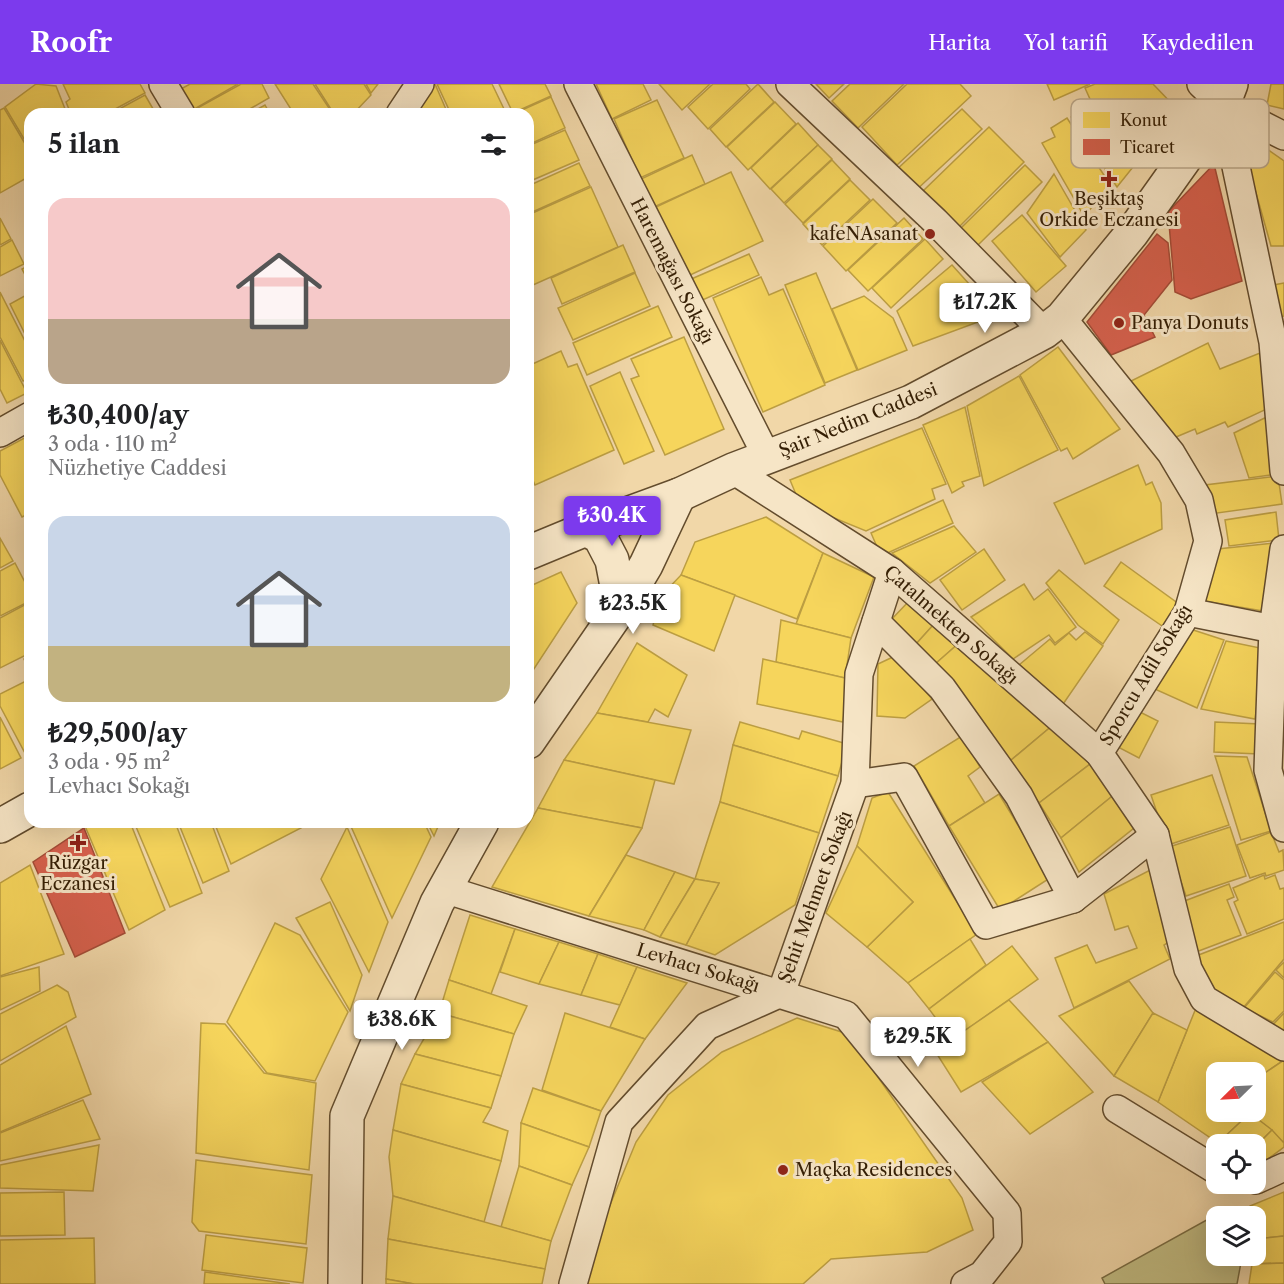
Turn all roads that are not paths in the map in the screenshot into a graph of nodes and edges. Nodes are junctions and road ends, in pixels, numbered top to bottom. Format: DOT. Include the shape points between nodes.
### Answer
graph roads {
  1 [pos="164,84"];
  2 [pos="420,84"];
  3 [pos="578,84"];
  4 [pos="790,84"];
  5 [pos="178,108"];
  6 [pos="404,108"];
  7 [pos="1269,126"];
  8 [pos="1284,136"];
  9 [pos="1171,168"];
  10 [pos="1235,168"];
  11 [pos="1053,325"];
  12 [pos="24,419"];
  13 [pos="0,433"];
  14 [pos="767,457"];
  15 [pos="733,470"];
  16 [pos="1284,471"];
  17 [pos="679,495"];
  18 [pos="586,529"];
  19 [pos="1284,549"];
  20 [pos="534,551"];
  21 [pos="892,572"];
  22 [pos="621,607"];
  23 [pos="1188,612"];
  24 [pos="876,622"];
  25 [pos="1279,629"];
  26 [pos="534,732"];
  27 [pos="1099,753"];
  28 [pos="855,784"];
  29 [pos="24,812"];
  30 [pos="0,826"];
  31 [pos="479,828"];
  32 [pos="1284,828"];
  33 [pos="1155,835"];
  34 [pos="444,889"];
  35 [pos="1073,899"];
  36 [pos="781,993"];
  37 [pos="1284,1047"];
  38 [pos="1117,1109"];
  39 [pos="1206,1164"];
  40 [pos="1284,1167"];
  41 [pos="1266,1175"];
  42 [pos="345,1284"];
  43 [pos="573,1284"];
  44 [pos="965,1284"];
  1 -- 5 [label="street"];
  2 -- 6 [label="street"];
  3 -- 14 [label="street, Haremağası Sokağı"];
  4 -- 11 [label="street, Sporcu Adil Sokağı" via="935,221"];
  7 -- 8 [label="street"];
  9 -- 11 [label="street, Şair Nedim Caddesi" via="1132,233"];
  10 -- 16 [label="street" via="1273,342"];
  11 -- 14 [label="street, Şair Nedim Caddesi" via="911,402"];
  11 -- 23 [label="street, Sporcu Adil Sokağı" via="1171,453 1199,500 1208,541"];
  12 -- 13 [label="street"];
  14 -- 15 [label="street, Şair Nedim Caddesi"];
  15 -- 17 [label="street, Şair Nedim Caddesi"];
  15 -- 21 [label="street, Çatalmektep Sokağı"];
  17 -- 18 [label="street, Şair Nedim Caddesi"];
  17 -- 22 [label="street"];
  18 -- 20 [label="street, Şair Nedim Caddesi"];
  18 -- 22 [label="street" via="600,537 612,560"];
  19 -- 25 [label="street"];
  21 -- 24 [label="street, Şehit Mehmet Sokağı"];
  21 -- 27 [label="street, Çatalmektep Sokağı"];
  22 -- 26 [label="street"];
  23 -- 25 [label="street"];
  23 -- 27 [label="street, Sporcu Adil Sokağı"];
  24 -- 28 [label="street, Şehit Mehmet Sokağı" via="859,674"];
  24 -- 35 [label="street" via="942,688 1019,796"];
  25 -- 32 [label="street" via="1268,770"];
  27 -- 33 [label="street, Sporcu Adil Sokağı"];
  28 -- 35 [label="street" via="904,777 986,925"];
  28 -- 36 [label="street, Şehit Mehmet Sokağı"];
  29 -- 30 [label="street"];
  31 -- 34 [label="street"];
  33 -- 35 [label="street"];
  33 -- 37 [label="street, Sporcu Adil Sokağı" via="1188,969 1204,999"];
  34 -- 36 [label="street, Levhacı Sokağı"];
  34 -- 42 [label="street" via="347,1116"];
  36 -- 43 [label="street, Şehit Mehmet Sokağı" via="707,1026 619,1122"];
  36 -- 44 [label="street, Levhacı Sokağı" via="846,1015 1007,1213 1008,1242 982,1275"];
  38 -- 39 [label="street"];
  40 -- 41 [label="street"];
}
